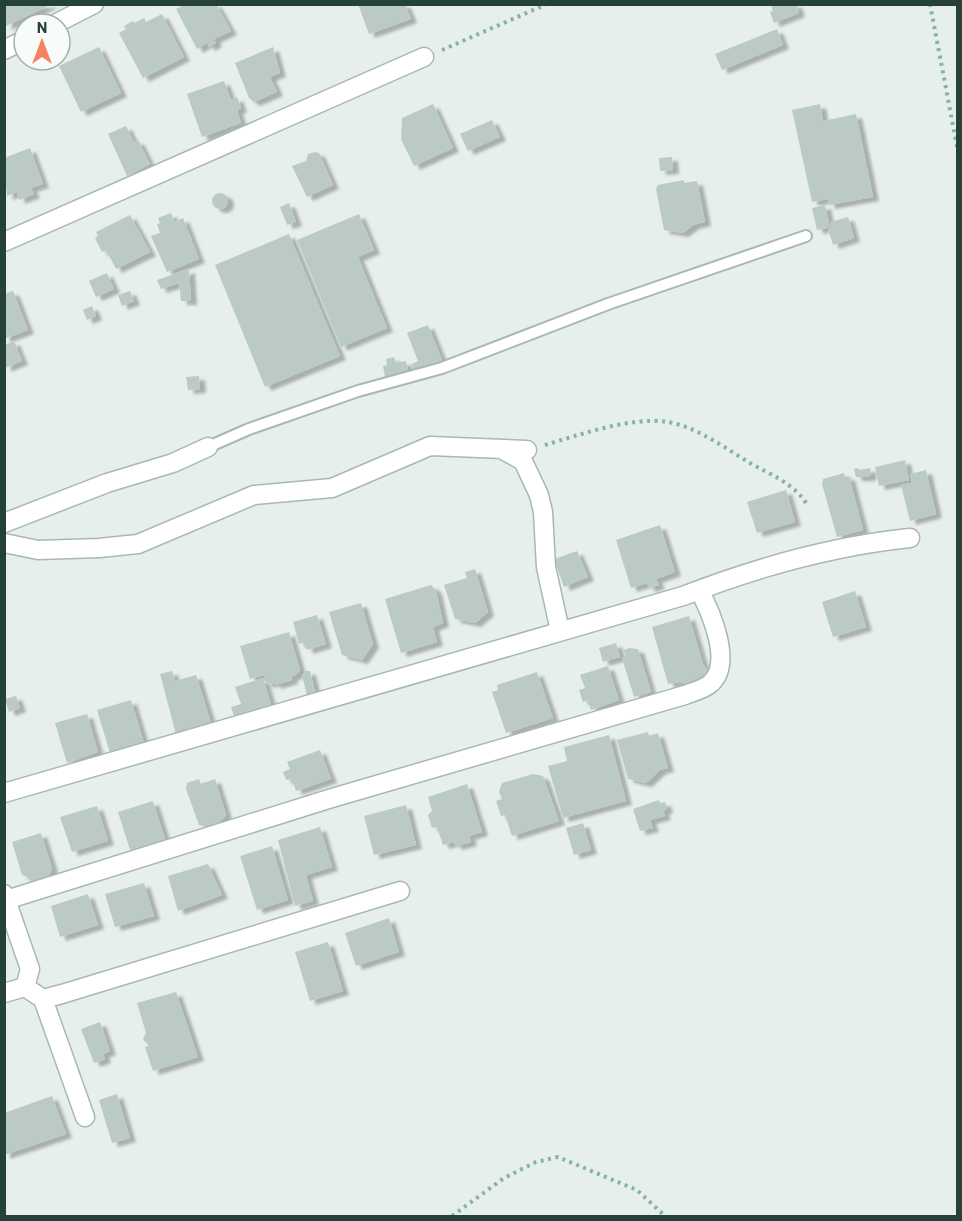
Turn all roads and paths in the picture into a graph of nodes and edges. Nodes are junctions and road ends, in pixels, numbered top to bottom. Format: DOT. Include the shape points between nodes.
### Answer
graph roads {
  1 [pos="94,4"];
  2 [pos="547,4"];
  3 [pos="930,4"];
  4 [pos="72,16"];
  5 [pos="424,57"];
  6 [pos="957,152"];
  7 [pos="806,236"];
  8 [pos="4,242"];
  9 [pos="208,447"];
  10 [pos="503,450"];
  11 [pos="527,450"];
  12 [pos="806,502"];
  13 [pos="4,523"];
  14 [pos="910,538"];
  15 [pos="4,543"];
  16 [pos="699,590"];
  17 [pos="560,631"];
  18 [pos="4,793"];
  19 [pos="400,891"];
  20 [pos="5,897"];
  21 [pos="25,987"];
  22 [pos="4,993"];
  23 [pos="43,999"];
  24 [pos="85,1117"];
  25 [pos="452,1216"];
  26 [pos="665,1216"];
  1 -- 4 [label="street"];
  2 -- 5 [label="path"];
  3 -- 6 [label="path"];
  5 -- 8 [label="street"];
  7 -- 9 [label="lane" via="608,304 442,368 358,390"];
  9 -- 13 [label="street"];
  10 -- 11 [label="street"];
  10 -- 15 [label="street" via="430,446 332,488 254,495 138,544 38,550"];
  10 -- 17 [label="street" via="523,461 539,495 546,567"];
  11 -- 12 [label="path" via="635,423 666,421 689,428 780,478"];
  14 -- 16 [label="street" via="829,552"];
  16 -- 17 [label="street"];
  16 -- 20 [label="street" via="716,632 722,663 710,684 686,695"];
  17 -- 18 [label="street"];
  19 -- 23 [label="street"];
  20 -- 21 [label="street" via="30,969"];
  21 -- 22 [label="street"];
  21 -- 23 [label="street"];
  23 -- 24 [label="street"];
  25 -- 26 [label="path" via="504,1178 536,1162 558,1157 637,1190"];
}
